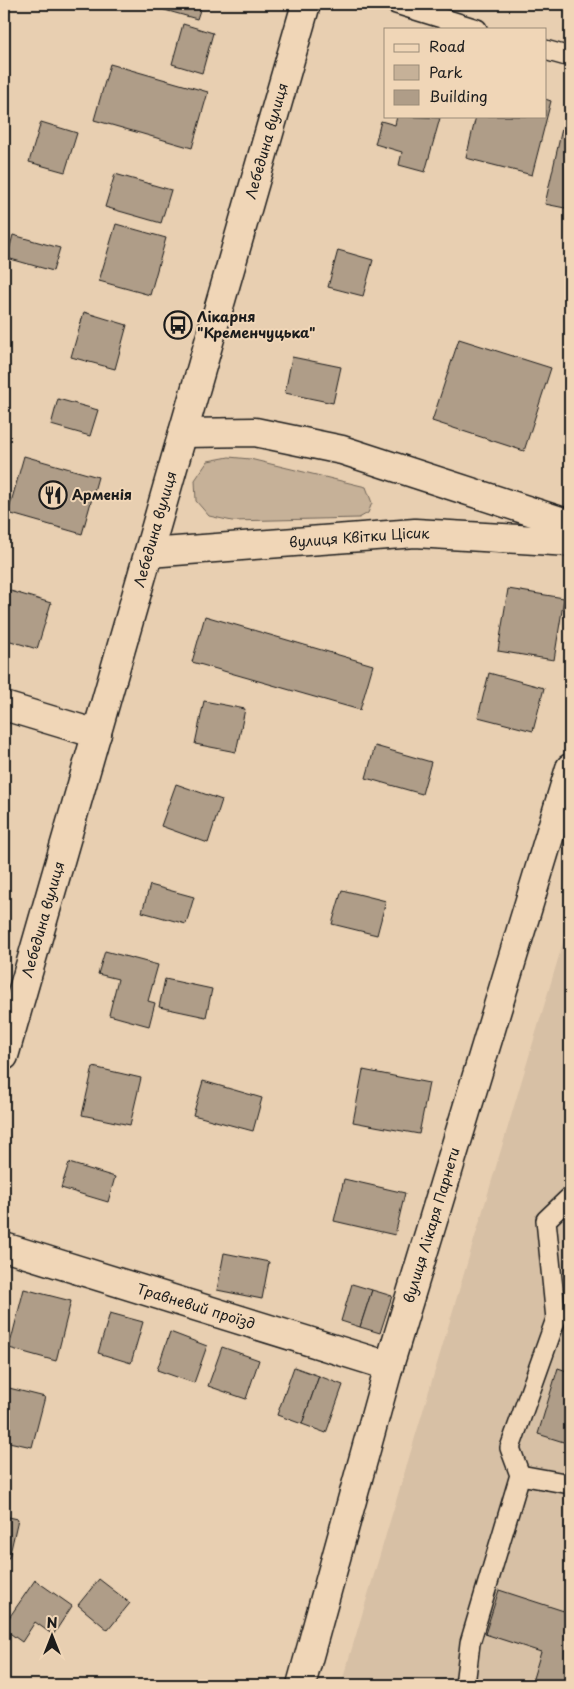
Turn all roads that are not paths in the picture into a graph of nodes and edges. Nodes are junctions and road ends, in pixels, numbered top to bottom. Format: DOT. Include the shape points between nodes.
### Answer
graph roads {
  1 [pos="306,4"];
  2 [pos="396,4"];
  3 [pos="474,28"];
  4 [pos="546,50"];
  5 [pos="570,57"];
  6 [pos="183,433"];
  7 [pos="570,524"];
  8 [pos="570,542"];
  9 [pos="149,554"];
  10 [pos="4,706"];
  11 [pos="97,734"];
  12 [pos="570,768"];
  13 [pos="4,1056"];
  14 [pos="570,1197"];
  15 [pos="4,1247"];
  16 [pos="389,1366"];
  17 [pos="520,1475"];
  18 [pos="570,1484"];
  19 [pos="301,1685"];
  20 [pos="465,1685"];
  1 -- 6 [label="street, Лебедина вулиця"];
  2 -- 3 [label="lane"];
  4 -- 5 [label="lane"];
  6 -- 7 [label="street" via="255,432 342,450"];
  6 -- 9 [label="street, Лебедина вулиця"];
  8 -- 9 [label="street, вулиця Квітки Цісик" via="415,533"];
  9 -- 11 [label="street, Лебедина вулиця"];
  10 -- 11 [label="street"];
  11 -- 13 [label="street, Лебедина вулиця"];
  12 -- 16 [label="street, вулиця Лікаря Парнети"];
  14 -- 17 [label="lane" via="546,1220 556,1319 510,1448"];
  15 -- 16 [label="street, Травневий проїзд"];
  16 -- 19 [label="street, вулиця Лікаря Парнети"];
  17 -- 18 [label="lane"];
  17 -- 20 [label="lane" via="470,1643"];
}
